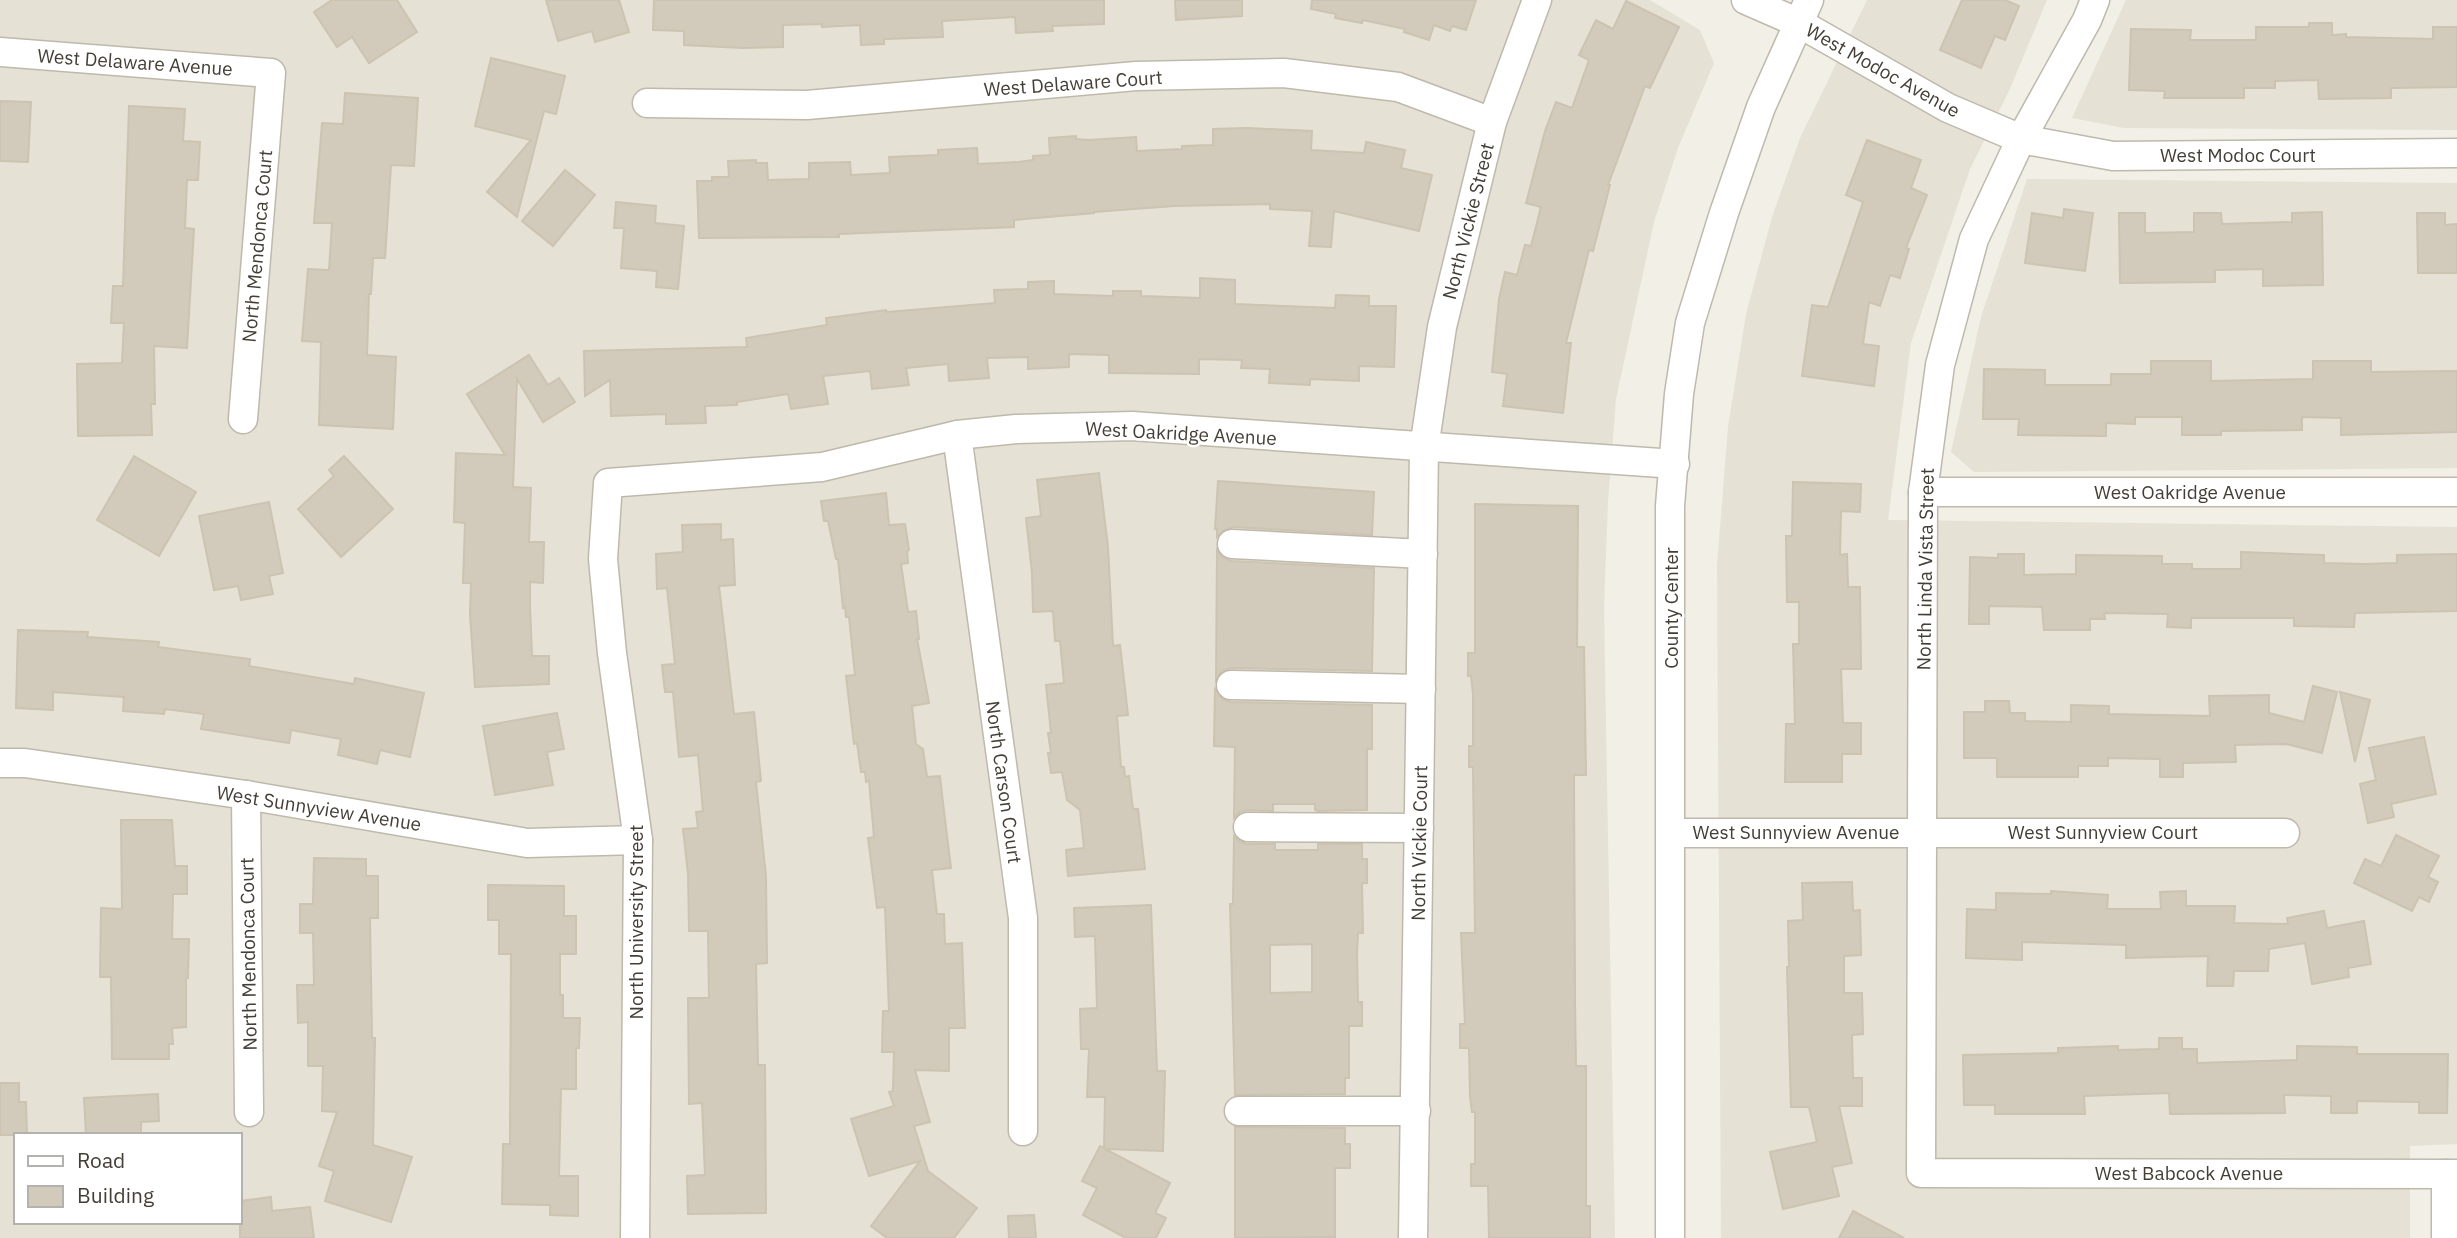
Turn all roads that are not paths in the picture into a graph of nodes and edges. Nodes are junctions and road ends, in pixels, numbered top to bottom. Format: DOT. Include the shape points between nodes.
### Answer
graph roads {
  1 [pos="1537,0"];
  2 [pos="1746,0"];
  3 [pos="2095,0"];
  4 [pos="1804,12"];
  5 [pos="0,52"];
  6 [pos="271,72"];
  7 [pos="647,103"];
  8 [pos="1492,122"];
  9 [pos="2021,139"];
  10 [pos="2457,153"];
  11 [pos="243,419"];
  12 [pos="957,435"];
  13 [pos="1424,448"];
  14 [pos="1675,464"];
  15 [pos="608,483"];
  16 [pos="1923,492"];
  17 [pos="2457,492"];
  18 [pos="1232,544"];
  19 [pos="1423,554"];
  20 [pos="1231,685"];
  21 [pos="1421,689"];
  22 [pos="0,763"];
  23 [pos="246,795"];
  24 [pos="1248,827"];
  25 [pos="1419,828"];
  26 [pos="1922,831"];
  27 [pos="1672,833"];
  28 [pos="2285,833"];
  29 [pos="638,840"];
  30 [pos="1238,1111"];
  31 [pos="1416,1111"];
  32 [pos="249,1112"];
  33 [pos="1023,1131"];
  34 [pos="1922,1173"];
  35 [pos="2452,1174"];
  36 [pos="635,1238"];
  37 [pos="1413,1238"];
  38 [pos="1670,1238"];
  39 [pos="2446,1238"];
  1 -- 8 [label="street, North Vickie Street"];
  2 -- 4 [label="street, West Modoc Avenue"];
  3 -- 9 [label="street, North Linda Vista Street"];
  4 -- 9 [label="street, West Modoc Avenue" via="1948,107"];
  4 -- 14 [label="street, County Center" via="1760,107 1690,323"];
  5 -- 6 [label="street, West Delaware Avenue"];
  6 -- 11 [label="street, North Mendonca Court"];
  7 -- 8 [label="street, West Delaware Court" via="807,106 1136,76 1284,73 1398,87"];
  8 -- 13 [label="street, North Vickie Street" via="1441,327"];
  9 -- 10 [label="street, West Modoc Court" via="2113,156"];
  9 -- 16 [label="street, North Linda Vista Street" via="1974,239 1940,365"];
  12 -- 13 [label="street, West Oakridge Avenue" via="1132,426"];
  12 -- 15 [label="street, West Oakridge Avenue" via="822,467"];
  12 -- 33 [label="street, North Carson Court" via="1023,918"];
  13 -- 14 [label="street, West Oakridge Avenue"];
  13 -- 19 [label="street, North Vickie Court"];
  14 -- 27 [label="street, County Center" via="1670,506"];
  15 -- 29 [label="street, North University Street" via="604,559"];
  16 -- 17 [label="street, West Oakridge Avenue"];
  16 -- 26 [label="street, North Linda Vista Street"];
  18 -- 19 [label="street"];
  19 -- 21 [label="street, North Vickie Court"];
  20 -- 21 [label="street"];
  21 -- 25 [label="street, North Vickie Court"];
  22 -- 23 [label="street, West Sunnyview Avenue"];
  23 -- 29 [label="street, West Sunnyview Avenue" via="527,843"];
  23 -- 32 [label="street, North Mendonca Court"];
  24 -- 25 [label="street"];
  25 -- 31 [label="street, North Vickie Court"];
  26 -- 27 [label="street, West Sunnyview Avenue"];
  26 -- 28 [label="street, West Sunnyview Court"];
  26 -- 34 [label="street, North Linda Vista Street"];
  27 -- 38 [label="street, County Center"];
  29 -- 36 [label="street, North University Street"];
  30 -- 31 [label="street"];
  31 -- 37 [label="street, North Vickie Court"];
  34 -- 35 [label="street, West Babcock Avenue"];
  35 -- 39 [label="street"];
}
